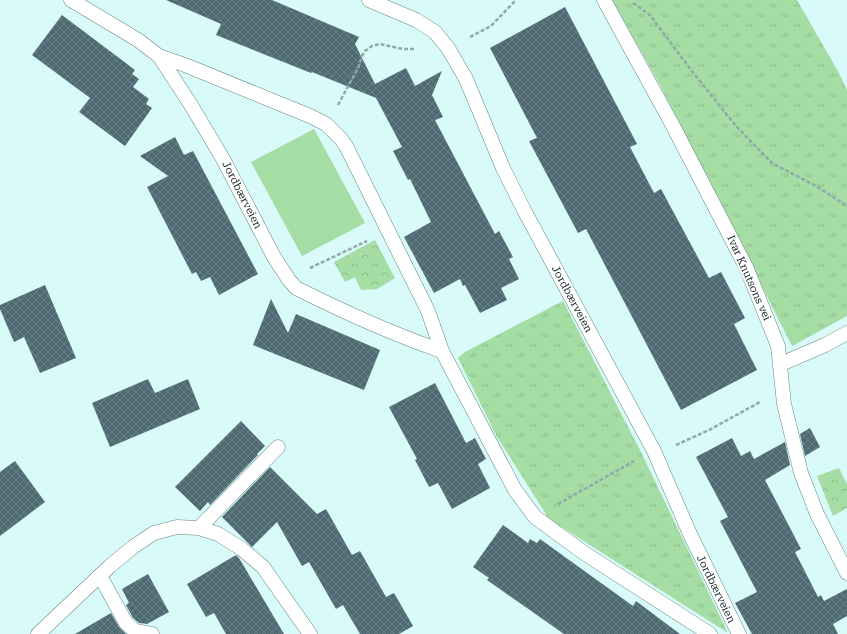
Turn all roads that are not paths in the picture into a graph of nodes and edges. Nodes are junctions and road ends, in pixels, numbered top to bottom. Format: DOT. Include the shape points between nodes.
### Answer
graph roads {
  1 [pos="71,0"];
  2 [pos="369,0"];
  3 [pos="604,0"];
  4 [pos="159,56"];
  5 [pos="847,333"];
  6 [pos="442,351"];
  7 [pos="781,364"];
  8 [pos="278,447"];
  9 [pos="199,528"];
  10 [pos="847,573"];
  11 [pos="100,576"];
  12 [pos="38,634"];
  13 [pos="152,634"];
  14 [pos="310,634"];
  15 [pos="710,634"];
  16 [pos="739,634"];
  1 -- 4 [label="lane, Jordbærveien" via="138,40"];
  2 -- 16 [label="lane, Jordbærveien" via="416,20 435,32 444,43 470,89 503,168 524,210 654,452 690,534"];
  3 -- 7 [label="lane, Ivar Knutsons vei" via="747,269 778,346"];
  4 -- 6 [label="lane, Jordbærveien" via="223,159 274,256 296,288 370,324"];
  4 -- 6 [label="lane" via="310,116 326,124 341,139 428,311"];
  5 -- 7 [label="lane"];
  6 -- 15 [label="lane" via="516,490 535,516 584,553"];
  7 -- 10 [label="lane, Ivar Knutsons vei" via="783,393 801,473 817,514"];
  8 -- 9 [label="lane"];
  9 -- 11 [label="lane" via="177,527 154,532"];
  9 -- 14 [label="lane" via="218,534 242,549 262,567"];
  11 -- 12 [label="lane"];
  11 -- 13 [label="lane" via="126,623 135,631"];
}
